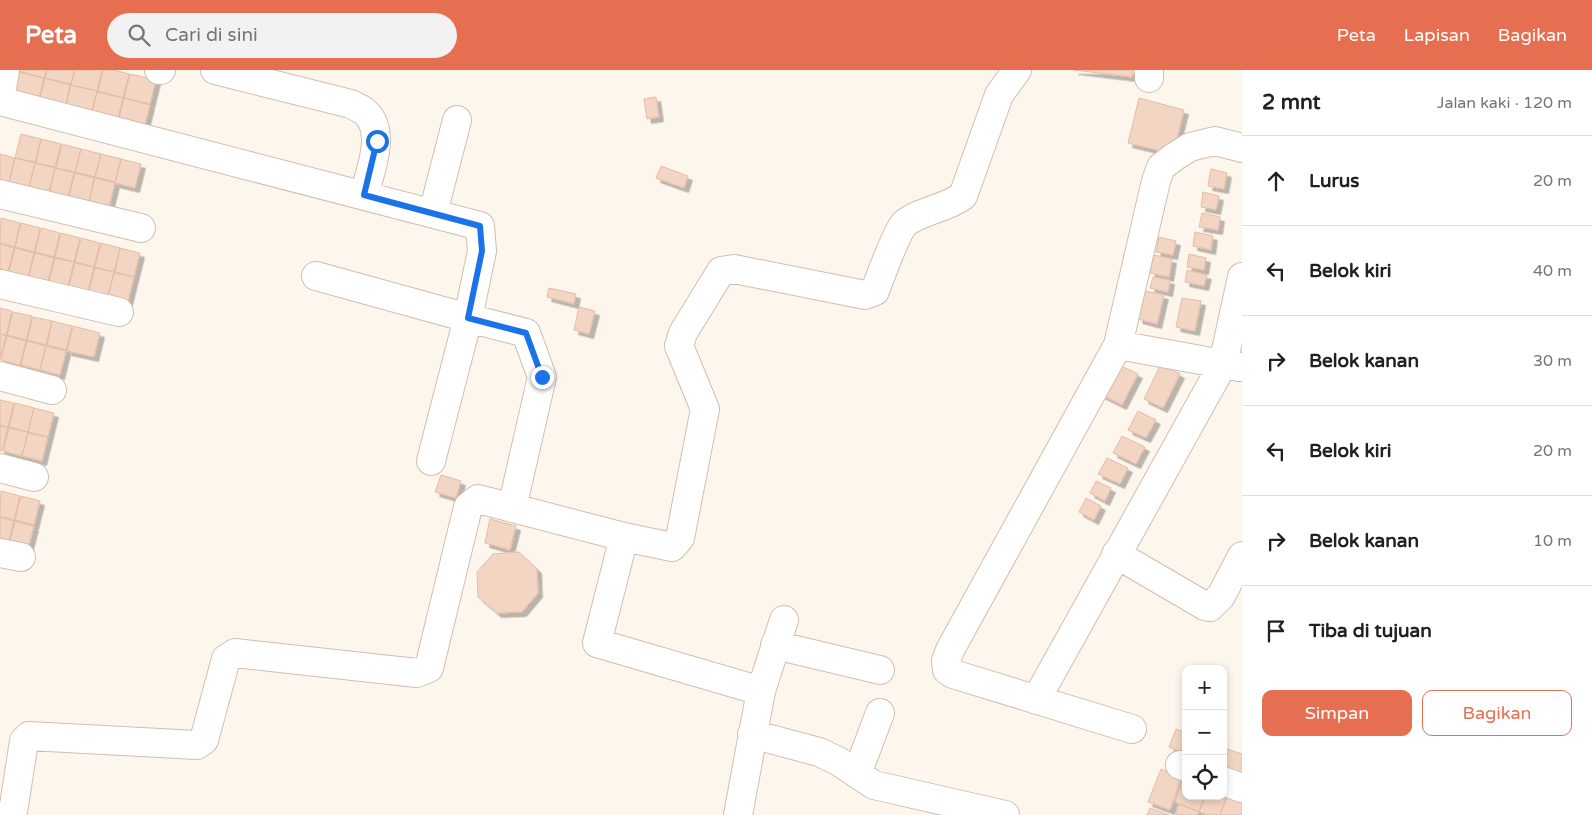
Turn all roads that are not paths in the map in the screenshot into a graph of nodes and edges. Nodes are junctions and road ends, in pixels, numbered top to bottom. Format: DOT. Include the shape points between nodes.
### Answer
graph roads {
  1 [pos="5,70"];
  2 [pos="215,70"];
  3 [pos="1017,70"];
  4 [pos="457,120"];
  5 [pos="1242,148"];
  6 [pos="0,194"];
  7 [pos="364,195"];
  8 [pos="432,214"];
  9 [pos="141,228"];
  10 [pos="316,276"];
  11 [pos="1242,277"];
  12 [pos="0,284"];
  13 [pos="118,312"];
  14 [pos="468,318"];
  15 [pos="1118,345"];
  16 [pos="1233,365"];
  17 [pos="0,376"];
  18 [pos="52,390"];
  19 [pos="430,461"];
  20 [pos="0,468"];
  21 [pos="34,476"];
  22 [pos="512,508"];
  23 [pos="624,537"];
  24 [pos="1116,554"];
  25 [pos="1242,556"];
  26 [pos="880,670"];
  27 [pos="761,691"];
  28 [pos="1036,700"];
  29 [pos="880,713"];
  30 [pos="1132,729"];
  31 [pos="752,734"];
  32 [pos="857,774"];
  33 [pos="1227,782"];
  34 [pos="1242,788"];
  35 [pos="7,815"];
  36 [pos="738,815"];
  37 [pos="1005,815"];
  1 -- 7 [label="street" via="0,101"];
  2 -- 7 [label="street" via="351,104 366,112 375,125 377,141"];
  3 -- 23 [label="street" via="999,95 963,196 902,225 875,291 866,295 734,269 721,271 683,333 679,346 705,409 680,538 672,546"];
  4 -- 8 [label="street"];
  5 -- 15 [label="street" via="1215,141 1190,147 1161,168"];
  6 -- 9 [label="street"];
  7 -- 8 [label="street"];
  8 -- 14 [label="street" via="480,226 482,251"];
  10 -- 14 [label="street"];
  11 -- 16 [label="street"];
  12 -- 13 [label="street"];
  14 -- 19 [label="street"];
  14 -- 22 [label="street" via="526,333 542,377"];
  15 -- 16 [label="street"];
  15 -- 28 [label="street" via="946,661 947,670 953,674"];
  16 -- 24 [label="street"];
  17 -- 18 [label="street"];
  20 -- 21 [label="street"];
  22 -- 23 [label="street"];
  22 -- 35 [label="street" via="478,499 468,507 429,668 417,673 235,653 226,659 204,740 197,745 30,736 24,741 13,812"];
  23 -- 27 [label="street" via="598,644"];
  24 -- 25 [label="street" via="1210,607 1221,596"];
  24 -- 28 [label="street"];
  26 -- 27 [label="street" via="779,632"];
  27 -- 31 [label="street"];
  28 -- 30 [label="street"];
  29 -- 32 [label="street"];
  31 -- 32 [label="street" via="819,752"];
  31 -- 36 [label="street"];
  32 -- 37 [label="street" via="874,785"];
  33 -- 34 [label="street"];
}
